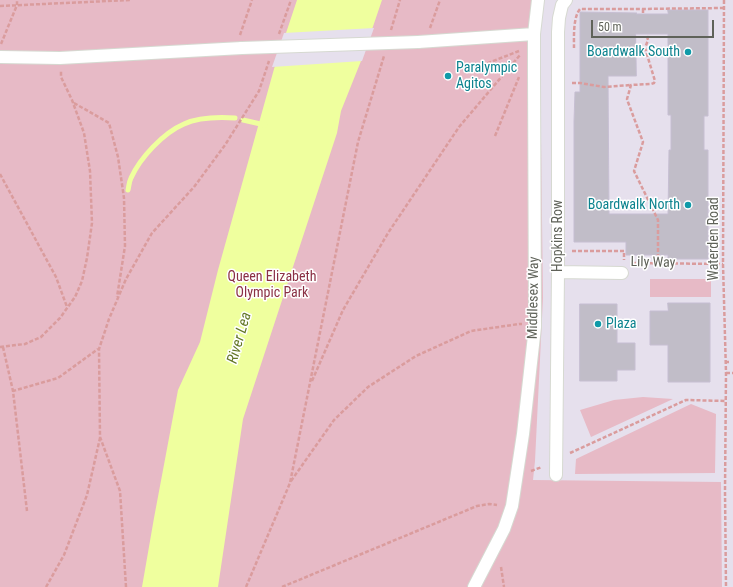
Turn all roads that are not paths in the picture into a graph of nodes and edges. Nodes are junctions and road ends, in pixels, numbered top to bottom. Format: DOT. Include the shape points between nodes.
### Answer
graph roads {
  1 [pos="538,0"];
  2 [pos="566,0"];
  3 [pos="531,34"];
  4 [pos="0,57"];
  5 [pos="623,268"];
  6 [pos="564,272"];
  7 [pos="556,474"];
  8 [pos="474,587"];
  1 -- 3 [label="street, Middlesex Way"];
  2 -- 6 [label="street, Hopkins Row" via="558,18"];
  3 -- 4 [label="street, bridge" via="422,42 239,48 60,58"];
  3 -- 8 [label="street, Middlesex Way" via="535,327 512,506 504,529"];
  5 -- 6 [label="street, Lily Way"];
  6 -- 7 [label="street, Hopkins Row"];
}
